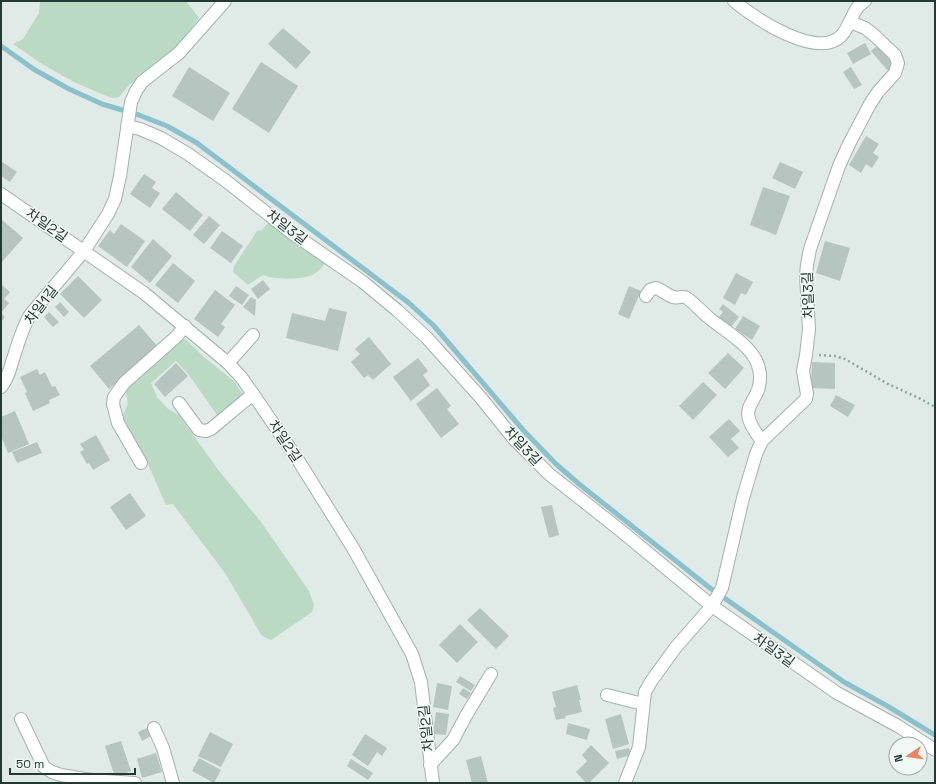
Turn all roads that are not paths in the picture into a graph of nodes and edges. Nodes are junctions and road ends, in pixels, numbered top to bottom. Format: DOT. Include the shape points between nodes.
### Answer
graph roads {
  1 [pos="225,1"];
  2 [pos="734,1"];
  3 [pos="865,1"];
  4 [pos="850,22"];
  5 [pos="127,126"];
  6 [pos="1,194"];
  7 [pos="84,251"];
  8 [pos="646,296"];
  9 [pos="185,326"];
  10 [pos="253,335"];
  11 [pos="228,363"];
  12 [pos="1,387"];
  13 [pos="253,394"];
  14 [pos="179,403"];
  15 [pos="762,441"];
  16 [pos="141,463"];
  17 [pos="712,606"];
  18 [pos="491,674"];
  19 [pos="607,695"];
  20 [pos="643,704"];
  21 [pos="21,719"];
  22 [pos="154,728"];
  23 [pos="935,750"];
  24 [pos="430,765"];
  25 [pos="135,783"];
  26 [pos="173,783"];
  27 [pos="433,783"];
  28 [pos="625,783"];
  1 -- 5 [label="street" via="179,54 142,82 131,102"];
  2 -- 4 [label="street" via="776,29 808,42 822,44 835,41 844,33"];
  3 -- 4 [label="street"];
  4 -- 15 [label="street, 차일3길" via="874,35 895,55 898,63 895,72 870,104 849,144 810,249 806,275 809,329 803,371 806,399"];
  5 -- 7 [label="street" via="115,199"];
  5 -- 17 [label="street, 차일3길" via="161,138 188,154 292,233 369,287 427,338 514,439 548,474"];
  6 -- 7 [label="street, 차일2길"];
  7 -- 9 [label="street, 차일2길" via="144,293"];
  7 -- 12 [label="street, 차일1길" via="30,315"];
  8 -- 15 [label="street" via="650,290 656,288 674,297 685,297 755,358 760,376 747,414 748,422"];
  9 -- 11 [label="street, 차일2길"];
  9 -- 16 [label="street" via="124,383 114,397 113,404 118,423"];
  10 -- 11 [label="street"];
  11 -- 13 [label="street, 차일2길"];
  13 -- 14 [label="street" via="206,431 199,430"];
  13 -- 24 [label="street, 차일2길" via="354,548 412,654 421,682"];
  15 -- 17 [label="street, 차일3길" via="744,498 722,588"];
  17 -- 20 [label="street" via="672,652 652,680 645,692"];
  17 -- 23 [label="street, 차일3길" via="837,694 898,726"];
  18 -- 24 [label="street" via="453,740"];
  19 -- 20 [label="street"];
  20 -- 28 [label="street" via="640,747"];
  21 -- 25 [label="street" via="44,767 62,775"];
  22 -- 26 [label="street"];
  24 -- 27 [label="street, 차일2길"];
}
